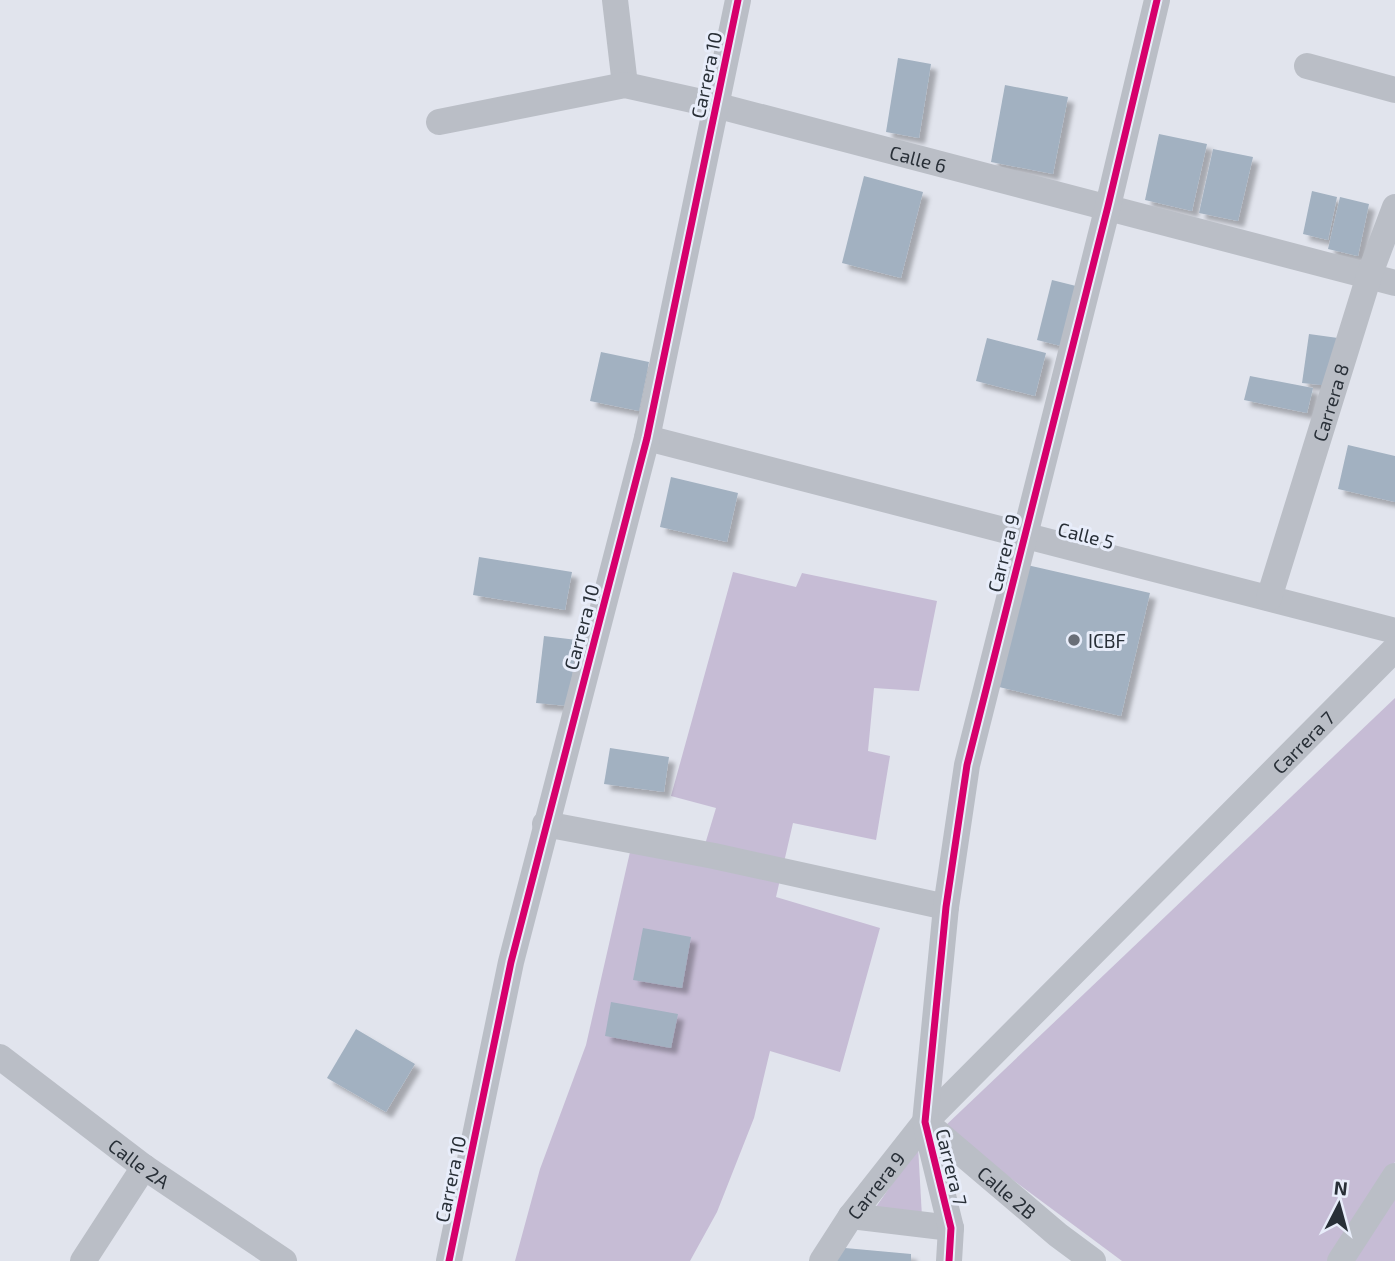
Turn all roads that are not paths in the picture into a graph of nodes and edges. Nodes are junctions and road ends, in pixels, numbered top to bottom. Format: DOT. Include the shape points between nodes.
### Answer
graph roads {
  1 [pos="615,0"];
  2 [pos="738,0"];
  3 [pos="1157,0"];
  4 [pos="1307,66"];
  5 [pos="625,85"];
  6 [pos="1395,90"];
  7 [pos="715,105"];
  8 [pos="439,122"];
  9 [pos="1108,206"];
  10 [pos="1395,207"];
  11 [pos="1369,276"];
  12 [pos="1395,283"];
  13 [pos="647,438"];
  14 [pos="1024,535"];
  15 [pos="1269,598"];
  16 [pos="1395,631"];
  17 [pos="1395,649"];
  18 [pos="545,824"];
  19 [pos="946,907"];
  20 [pos="0,1057"];
  21 [pos="925,1122"];
  22 [pos="145,1167"];
  23 [pos="1395,1176"];
  24 [pos="851,1216"];
  25 [pos="951,1228"];
  26 [pos="83,1261"];
  27 [pos="284,1261"];
  28 [pos="449,1261"];
  29 [pos="822,1261"];
  30 [pos="949,1261"];
  31 [pos="1093,1261"];
  32 [pos="1340,1261"];
  1 -- 5 [label="street"];
  2 -- 7 [label="street, Carrera 10"];
  3 -- 9 [label="street, Carrera 9"];
  4 -- 6 [label="street"];
  5 -- 7 [label="street, Calle 6"];
  5 -- 8 [label="street, Calle 6"];
  7 -- 9 [label="street, Calle 6"];
  7 -- 13 [label="street, Carrera 10"];
  9 -- 11 [label="street, Calle 6"];
  9 -- 14 [label="street, Carrera 9"];
  10 -- 11 [label="street, Carrera 8"];
  11 -- 12 [label="street, Calle 6"];
  11 -- 15 [label="street, Carrera 8"];
  13 -- 14 [label="street, Calle 5"];
  13 -- 18 [label="street, Carrera 10"];
  14 -- 15 [label="street, Calle 5"];
  14 -- 19 [label="street, Carrera 9" via="967,765"];
  15 -- 16 [label="street, Calle 5"];
  17 -- 21 [label="street, Carrera 7"];
  18 -- 19 [label="street"];
  18 -- 28 [label="street, Carrera 10" via="508,975"];
  19 -- 21 [label="street, Carrera 9"];
  20 -- 22 [label="street, Calle 2A"];
  21 -- 24 [label="street, Carrera 9"];
  21 -- 25 [label="street, Carrera 7"];
  21 -- 31 [label="street, Calle 2B"];
  22 -- 26 [label="street"];
  22 -- 27 [label="street, Calle 2A"];
  23 -- 32 [label="street"];
  24 -- 25 [label="street"];
  24 -- 29 [label="street, Carrera 9"];
  25 -- 30 [label="street, Carrera 7"];
}
